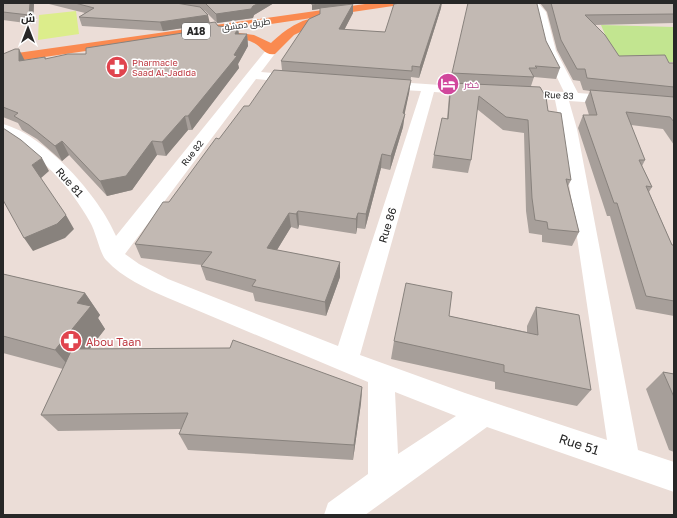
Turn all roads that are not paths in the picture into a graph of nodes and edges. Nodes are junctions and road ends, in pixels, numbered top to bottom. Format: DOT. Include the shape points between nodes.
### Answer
graph roads {
  1 [pos="329,3"];
  2 [pos="359,3"];
  3 [pos="533,3"];
  4 [pos="397,6"];
  5 [pos="316,15"];
  6 [pos="222,25"];
  7 [pos="176,31"];
  8 [pos="191,32"];
  9 [pos="78,45"];
  10 [pos="3,48"];
  11 [pos="271,51"];
  12 [pos="3,53"];
  13 [pos="3,59"];
  14 [pos="3,66"];
  15 [pos="252,75"];
  16 [pos="308,80"];
  17 [pos="372,84"];
  18 [pos="428,89"];
  19 [pos="490,92"];
  20 [pos="506,92"];
  21 [pos="566,95"];
  22 [pos="674,104"];
  23 [pos="3,129"];
  24 [pos="113,255"];
  25 [pos="346,361"];
  26 [pos="381,375"];
  27 [pos="484,413"];
  28 [pos="625,460"];
  29 [pos="674,477"];
  30 [pos="384,482"];
  31 [pos="340,515"];
  1 -- 6 [label="highway" via="270,12"];
  2 -- 5 [label="highway, طريق دمشق / A18"];
  3 -- 21 [label="street" via="540,12 550,51"];
  4 -- 5 [label="highway"];
  5 -- 6 [label="highway, طريق دمشق / A18"];
  5 -- 11 [label="highway" via="285,35"];
  6 -- 7 [label="highway, طريق دمشق / A18"];
  6 -- 8 [label="highway, طريق دمشق / A18"];
  7 -- 8 [label="highway, طريق دمشق / A18"];
  7 -- 9 [label="highway, طريق دمشق / A18"];
  7 -- 10 [label="highway" via="117,33"];
  7 -- 14 [label="highway" via="110,50"];
  8 -- 11 [label="highway" via="253,38 265,43"];
  9 -- 12 [label="highway, طريق دمشق / A18"];
  9 -- 13 [label="highway, طريق دمشق / A18"];
  11 -- 15 [label="street, Rue 82"];
  15 -- 16 [label="street"];
  15 -- 24 [label="street, Rue 82"];
  17 -- 18 [label="street"];
  18 -- 19 [label="street"];
  18 -- 25 [label="street, Rue 86"];
  20 -- 21 [label="street, Rue 83"];
  21 -- 22 [label="street, Rue 83"];
  21 -- 28 [label="street" via="570,136"];
  23 -- 24 [label="street, Rue 81" via="45,156 77,187 106,232"];
  24 -- 25 [label="street, Rue 51" via="137,273 185,295"];
  25 -- 26 [label="street, Rue 51"];
  26 -- 27 [label="street, Rue 51"];
  26 -- 30 [label="street"];
  27 -- 28 [label="street, Rue 51"];
  27 -- 30 [label="street"];
  28 -- 29 [label="street, Rue 51"];
  30 -- 31 [label="street"];
}
